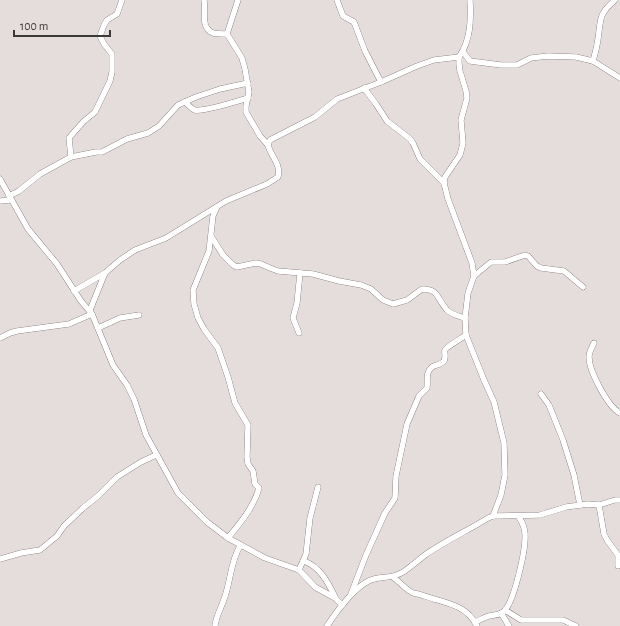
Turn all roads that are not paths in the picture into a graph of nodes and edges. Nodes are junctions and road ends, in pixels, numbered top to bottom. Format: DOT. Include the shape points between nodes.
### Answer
graph roads {
  1 [pos="122,0"];
  2 [pos="204,0"];
  3 [pos="238,0"];
  4 [pos="337,0"];
  5 [pos="470,0"];
  6 [pos="614,0"];
  7 [pos="227,34"];
  8 [pos="461,55"];
  9 [pos="593,61"];
  10 [pos="620,78"];
  11 [pos="381,82"];
  12 [pos="248,83"];
  13 [pos="364,88"];
  14 [pos="248,98"];
  15 [pos="185,102"];
  16 [pos="268,145"];
  17 [pos="71,157"];
  18 [pos="0,179"];
  19 [pos="444,183"];
  20 [pos="6,195"];
  21 [pos="0,201"];
  22 [pos="217,207"];
  23 [pos="211,236"];
  24 [pos="105,273"];
  25 [pos="300,273"];
  26 [pos="474,276"];
  27 [pos="583,287"];
  28 [pos="74,291"];
  29 [pos="91,312"];
  30 [pos="139,315"];
  31 [pos="464,318"];
  32 [pos="98,328"];
  33 [pos="298,333"];
  34 [pos="466,336"];
  35 [pos="0,338"];
  36 [pos="594,343"];
  37 [pos="541,394"];
  38 [pos="620,413"];
  39 [pos="156,455"];
  40 [pos="318,487"];
  41 [pos="620,500"];
  42 [pos="580,505"];
  43 [pos="599,505"];
  44 [pos="493,516"];
  45 [pos="519,517"];
  46 [pos="228,538"];
  47 [pos="240,546"];
  48 [pos="0,559"];
  49 [pos="304,561"];
  50 [pos="618,566"];
  51 [pos="299,570"];
  52 [pos="393,577"];
  53 [pos="351,595"];
  54 [pos="335,598"];
  55 [pos="342,605"];
  56 [pos="503,611"];
  57 [pos="556,623"];
  58 [pos="476,624"];
  59 [pos="215,626"];
  60 [pos="327,626"];
  61 [pos="509,626"];
  62 [pos="576,626"];
  1 -- 17 [label="street" via="117,14 107,20 100,36 112,54 110,81 95,112 69,138"];
  2 -- 7 [label="street" via="204,20 209,30 213,33"];
  3 -- 7 [label="street"];
  4 -- 11 [label="street" via="343,16 354,22 364,51"];
  5 -- 8 [label="street" via="470,27"];
  6 -- 9 [label="street" via="601,17"];
  7 -- 12 [label="street" via="242,58"];
  8 -- 9 [label="street" via="470,61 501,66 517,65 531,58 548,56"];
  8 -- 11 [label="street" via="434,60"];
  8 -- 19 [label="street" via="459,64 467,98 461,120 463,143 460,155 445,177"];
  9 -- 10 [label="street"];
  11 -- 13 [label="street"];
  12 -- 14 [label="street"];
  12 -- 15 [label="street" via="220,89"];
  13 -- 16 [label="street" via="337,98 309,120 275,136"];
  13 -- 19 [label="street" via="391,126 406,135 413,143 420,159"];
  14 -- 15 [label="street" via="208,110 196,110"];
  14 -- 16 [label="street" via="248,118"];
  15 -- 17 [label="street" via="178,105 159,126 148,133 126,139 102,152"];
  16 -- 22 [label="street" via="278,165 278,177"];
  17 -- 20 [label="street" via="43,172 19,191"];
  18 -- 20 [label="street"];
  19 -- 26 [label="street" via="470,254"];
  20 -- 21 [label="street"];
  20 -- 28 [label="street"];
  22 -- 23 [label="street" via="213,216"];
  22 -- 24 [label="street" via="166,238 128,254"];
  23 -- 25 [label="street" via="223,255 237,267 256,263 278,271"];
  23 -- 46 [label="street" via="209,251 193,290 194,304 198,318 218,348 235,403 248,425 248,464 259,488 256,499"];
  24 -- 28 [label="street"];
  24 -- 29 [label="street"];
  25 -- 31 [label="street" via="361,284 393,304 407,300 422,288 430,289 450,312"];
  25 -- 33 [label="street" via="293,318"];
  26 -- 27 [label="street" via="491,262 508,261 525,255 541,268 564,271"];
  26 -- 31 [label="street"];
  28 -- 29 [label="street"];
  29 -- 32 [label="street"];
  29 -- 35 [label="street" via="69,324 17,331"];
  30 -- 32 [label="street" via="120,318"];
  31 -- 34 [label="street"];
  32 -- 39 [label="street" via="113,365 128,385"];
  34 -- 44 [label="street" via="494,402 504,443 505,475"];
  34 -- 53 [label="street" via="448,346 445,350 445,360 432,367 427,374 428,387 420,396 407,424 396,476 395,498 385,512"];
  36 -- 38 [label="street" via="588,356 591,372 615,411"];
  37 -- 42 [label="street" via="549,405 563,440"];
  39 -- 46 [label="street" via="178,493 207,522"];
  39 -- 48 [label="street" via="117,477 40,550"];
  40 -- 49 [label="street" via="310,518"];
  41 -- 43 [label="street"];
  42 -- 43 [label="street"];
  42 -- 45 [label="street" via="540,515"];
  43 -- 50 [label="street" via="604,534 618,554"];
  44 -- 45 [label="street"];
  44 -- 52 [label="street" via="423,556 414,565"];
  45 -- 56 [label="street" via="524,527 524,545 514,593"];
  46 -- 47 [label="street"];
  47 -- 51 [label="street" via="264,558"];
  47 -- 59 [label="street" via="232,564"];
  49 -- 51 [label="street"];
  49 -- 54 [label="street" via="320,572"];
  51 -- 54 [label="street" via="315,587"];
  52 -- 53 [label="street" via="374,578"];
  52 -- 58 [label="street" via="408,590 459,607 470,614"];
  53 -- 55 [label="street"];
  54 -- 55 [label="street"];
  55 -- 60 [label="street"];
  56 -- 57 [label="street" via="521,620"];
  56 -- 58 [label="street" via="488,616"];
  56 -- 61 [label="street"];
  57 -- 62 [label="street" via="563,620"];
}
